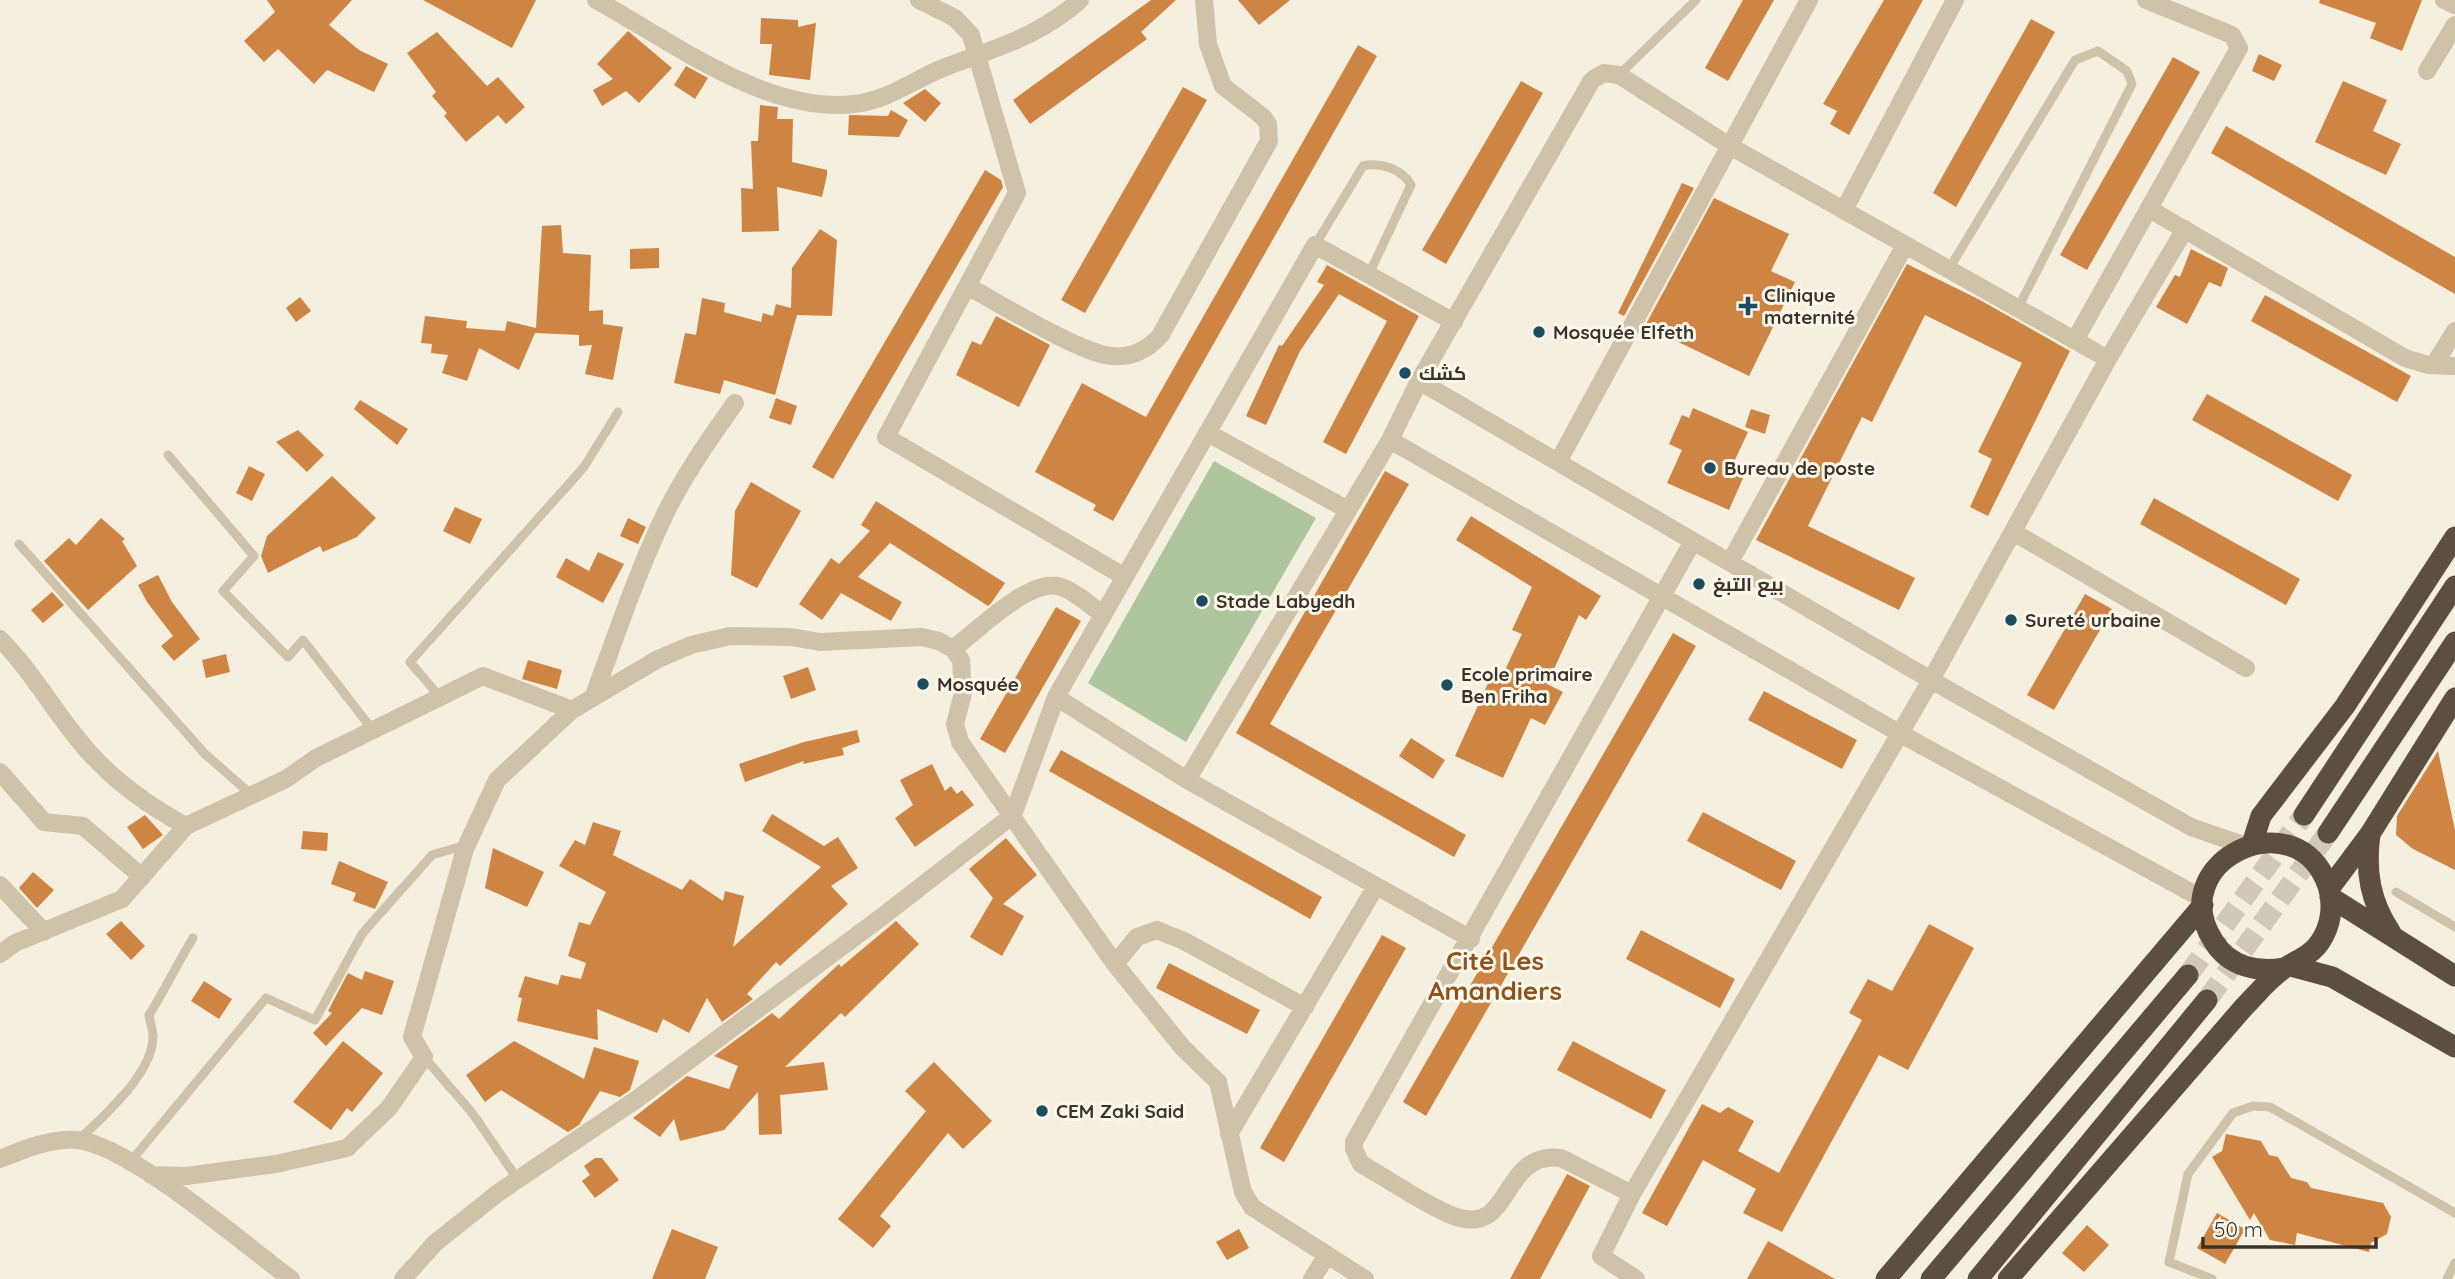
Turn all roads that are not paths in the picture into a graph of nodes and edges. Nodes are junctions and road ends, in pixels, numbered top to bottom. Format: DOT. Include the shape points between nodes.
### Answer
graph roads {
  1 [pos="596,0"];
  2 [pos="919,0"];
  3 [pos="1080,0"];
  4 [pos="1203,0"];
  5 [pos="1696,0"];
  6 [pos="1809,0"];
  7 [pos="1955,0"];
  8 [pos="2146,0"];
  9 [pos="2444,0"];
  10 [pos="2455,5"];
  11 [pos="2455,25"];
  12 [pos="977,57"];
  13 [pos="2427,71"];
  14 [pos="1619,75"];
  15 [pos="1728,145"];
  16 [pos="1844,210"];
  17 [pos="2151,210"];
  18 [pos="2185,229"];
  19 [pos="1315,245"];
  20 [pos="1905,245"];
  21 [pos="1949,269"];
  22 [pos="1369,274"];
  23 [pos="967,286"];
  24 [pos="2018,308"];
  25 [pos="1454,322"];
  26 [pos="2455,331"];
  27 [pos="2075,340"];
  28 [pos="2109,359"];
  29 [pos="2435,363"];
  30 [pos="2455,366"];
  31 [pos="1419,381"];
  32 [pos="735,403"];
  33 [pos="618,412"];
  34 [pos="1208,433"];
  35 [pos="1390,440"];
  36 [pos="168,455"];
  37 [pos="1558,462"];
  38 [pos="1348,510"];
  39 [pos="2015,533"];
  40 [pos="2455,537"];
  41 [pos="1693,541"];
  42 [pos="19,544"];
  43 [pos="1730,562"];
  44 [pos="1125,577"];
  45 [pos="2455,586"];
  46 [pos="1663,597"];
  47 [pos="1103,615"];
  48 [pos="0,639"];
  49 [pos="2455,642"];
  50 [pos="953,649"];
  51 [pos="2246,668"];
  52 [pos="1931,680"];
  53 [pos="439,696"];
  54 [pos="1056,697"];
  55 [pos="593,698"];
  56 [pos="2455,698"];
  57 [pos="572,710"];
  58 [pos="372,729"];
  59 [pos="1899,733"];
  60 [pos="0,772"];
  61 [pos="1187,779"];
  62 [pos="252,795"];
  63 [pos="1013,815"];
  64 [pos="2304,815"];
  65 [pos="186,826"];
  66 [pos="2328,834"];
  67 [pos="2370,834"];
  68 [pos="466,845"];
  69 [pos="2249,845"];
  70 [pos="142,877"];
  71 [pos="0,886"];
  72 [pos="1376,886"];
  73 [pos="2396,892"];
  74 [pos="2330,893"];
  75 [pos="2203,902"];
  76 [pos="2455,927"];
  77 [pos="44,932"];
  78 [pos="192,938"];
  79 [pos="2394,938"];
  80 [pos="1471,939"];
  81 [pos="0,954"];
  82 [pos="1115,964"];
  83 [pos="2288,967"];
  84 [pos="2188,975"];
  85 [pos="2455,976"];
  86 [pos="2332,977"];
  87 [pos="2207,1000"];
  88 [pos="1305,1007"];
  89 [pos="2244,1007"];
  90 [pos="2455,1047"];
  91 [pos="424,1057"];
  92 [pos="1229,1134"];
  93 [pos="79,1140"];
  94 [pos="0,1158"];
  95 [pos="131,1161"];
  96 [pos="151,1175"];
  97 [pos="518,1180"];
  98 [pos="1632,1194"];
  99 [pos="2455,1213"];
  100 [pos="1327,1255"];
  101 [pos="2455,1263"];
  102 [pos="291,1279"];
  103 [pos="403,1279"];
  104 [pos="1312,1279"];
  105 [pos="1365,1279"];
  106 [pos="1636,1279"];
  107 [pos="1886,1279"];
  108 [pos="1931,1279"];
  109 [pos="1978,1279"];
  110 [pos="2008,1279"];
  111 [pos="2212,1279"];
  112 [pos="2447,1279"];
  1 -- 12 [label="street" via="720,71 810,103 854,104 889,96 936,71"];
  2 -- 12 [label="street" via="964,26"];
  3 -- 12 [label="street" via="1062,16"];
  4 -- 23 [label="street" via="1208,44 1223,86 1263,117 1269,141 1160,336 1133,355 1095,353"];
  5 -- 14 [label="lane"];
  6 -- 15 [label="street"];
  7 -- 16 [label="street"];
  8 -- 17 [label="street" via="2232,35 2239,48"];
  9 -- 10 [label="street"];
  11 -- 13 [label="street"];
  12 -- 23 [label="street" via="1017,193"];
  14 -- 15 [label="street"];
  14 -- 25 [label="street" via="1604,73 1592,80"];
  15 -- 16 [label="street"];
  15 -- 37 [label="street"];
  16 -- 20 [label="street"];
  17 -- 18 [label="street"];
  17 -- 27 [label="street"];
  18 -- 28 [label="street"];
  18 -- 29 [label="street" via="2405,358"];
  19 -- 22 [label="street"];
  19 -- 22 [label="lane" via="1363,166 1377,163 1406,176 1411,185"];
  19 -- 34 [label="street"];
  20 -- 21 [label="street"];
  20 -- 43 [label="street"];
  21 -- 24 [label="street"];
  21 -- 24 [label="lane" via="2075,60 2098,51 2127,71 2132,84"];
  22 -- 25 [label="street"];
  23 -- 44 [label="street" via="886,437"];
  24 -- 27 [label="street"];
  25 -- 31 [label="street"];
  26 -- 29 [label="street"];
  27 -- 28 [label="street"];
  28 -- 39 [label="street"];
  29 -- 30 [label="street"];
  31 -- 35 [label="street"];
  31 -- 37 [label="street"];
  32 -- 55 [label="street" via="698,457 650,546"];
  33 -- 53 [label="lane" via="584,467 410,662"];
  34 -- 38 [label="street"];
  34 -- 44 [label="street"];
  35 -- 38 [label="street"];
  35 -- 46 [label="street"];
  36 -- 58 [label="lane" via="254,556 223,591 288,657 303,640"];
  37 -- 41 [label="street"];
  38 -- 61 [label="street"];
  39 -- 51 [label="street"];
  39 -- 52 [label="street"];
  40 -- 69 [label="highway" via="2345,706 2261,816"];
  41 -- 43 [label="street"];
  41 -- 46 [label="street"];
  42 -- 62 [label="lane" via="205,754"];
  43 -- 52 [label="street"];
  44 -- 47 [label="street"];
  45 -- 64 [label="highway"];
  46 -- 59 [label="street"];
  46 -- 80 [label="street"];
  47 -- 50 [label="street" via="1061,587 1043,586 1025,593"];
  47 -- 54 [label="street"];
  48 -- 65 [label="street" via="25,665 78,739 144,803"];
  49 -- 66 [label="highway"];
  50 -- 55 [label="street" via="922,637 849,643 730,636 658,659"];
  50 -- 63 [label="street" via="961,660 964,678 956,733"];
  52 -- 59 [label="street"];
  52 -- 69 [label="street" via="2192,827"];
  53 -- 57 [label="street" via="483,676"];
  53 -- 58 [label="street"];
  54 -- 61 [label="street"];
  54 -- 63 [label="street"];
  55 -- 57 [label="street"];
  56 -- 67 [label="highway"];
  57 -- 68 [label="street" via="497,780"];
  58 -- 62 [label="street"];
  59 -- 75 [label="street"];
  59 -- 98 [label="street"];
  60 -- 70 [label="street" via="44,822 83,826"];
  61 -- 72 [label="street"];
  62 -- 65 [label="street"];
  63 -- 82 [label="street"];
  63 -- 97 [label="street" via="636,1099"];
  65 -- 70 [label="street"];
  67 -- 74 [label="highway"];
  67 -- 79 [label="highway" via="2370,889"];
  68 -- 91 [label="street" via="412,1037"];
  68 -- 95 [label="lane" via="432,855 362,934 315,1020 267,998"];
  69 -- 74 [label="highway" via="2276,843 2299,851 2318,867"];
  69 -- 75 [label="highway" via="2214,870"];
  70 -- 77 [label="street" via="122,899"];
  71 -- 77 [label="street"];
  72 -- 80 [label="street"];
  72 -- 88 [label="street"];
  73 -- 76 [label="lane"];
  74 -- 79 [label="highway"];
  74 -- 83 [label="highway" via="2330,921 2320,943"];
  75 -- 83 [label="highway" via="2208,934 2227,957 2254,969"];
  75 -- 107 [label="highway"];
  77 -- 81 [label="street"];
  78 -- 93 [label="lane" via="149,1015 153,1037 147,1058 123,1097"];
  79 -- 85 [label="highway"];
  80 -- 98 [label="street" via="1357,1135 1356,1157 1361,1164 1469,1220 1498,1208 1520,1171 1550,1156 1561,1157"];
  82 -- 88 [label="street" via="1137,937 1157,930"];
  82 -- 92 [label="street" via="1183,1048 1219,1082"];
  83 -- 86 [label="highway"];
  83 -- 89 [label="highway"];
  84 -- 108 [label="highway"];
  86 -- 89 [label="highway" via="2285,984"];
  86 -- 90 [label="highway"];
  87 -- 109 [label="highway"];
  88 -- 92 [label="street"];
  89 -- 110 [label="highway"];
  91 -- 96 [label="street" via="389,1108 347,1148 212,1173"];
  91 -- 97 [label="lane" via="473,1114"];
  92 -- 100 [label="street" via="1243,1192 1252,1207"];
  93 -- 94 [label="street"];
  93 -- 95 [label="street"];
  95 -- 96 [label="street"];
  96 -- 102 [label="street"];
  97 -- 103 [label="street" via="435,1243"];
  98 -- 106 [label="street" via="1601,1256"];
  99 -- 111 [label="lane" via="2270,1107 2253,1106 2233,1113 2188,1174 2169,1262"];
  100 -- 104 [label="street"];
  100 -- 105 [label="street"];
  101 -- 112 [label="lane"];
}
